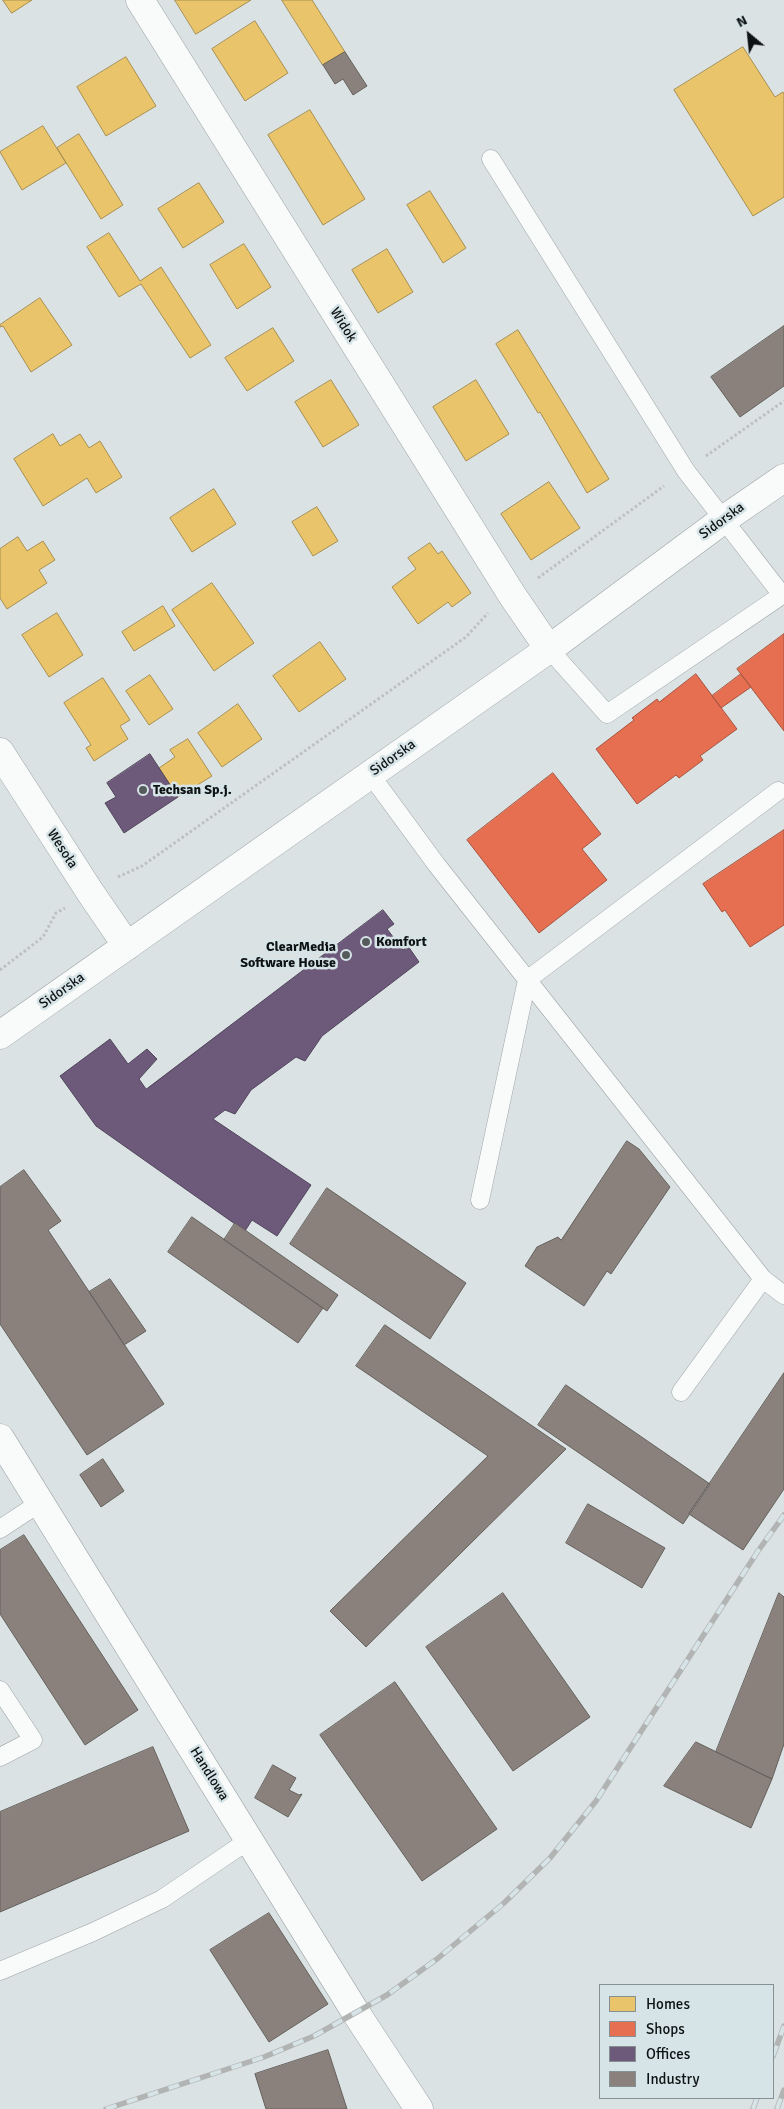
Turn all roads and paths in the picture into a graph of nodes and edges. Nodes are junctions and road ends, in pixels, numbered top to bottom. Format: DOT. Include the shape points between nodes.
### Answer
graph roads {
  1 [pos="140,0"];
  2 [pos="491,159"];
  3 [pos="784,402"];
  4 [pos="686,470"];
  5 [pos="784,478"];
  6 [pos="723,520"];
  7 [pos="535,580"];
  8 [pos="490,612"];
  9 [pos="549,649"];
  10 [pos="0,752"];
  11 [pos="370,774"];
  12 [pos="778,791"];
  13 [pos="115,878"];
  14 [pos="69,906"];
  15 [pos="127,946"];
  16 [pos="0,970"];
  17 [pos="527,980"];
  18 [pos="0,1035"];
  19 [pos="480,1200"];
  20 [pos="763,1279"];
  21 [pos="784,1295"];
  22 [pos="681,1392"];
  23 [pos="0,1438"];
  24 [pos="41,1502"];
  25 [pos="0,1529"];
  26 [pos="0,1690"];
  27 [pos="0,1756"];
  28 [pos="249,1840"];
  29 [pos="0,1971"];
  30 [pos="419,2109"];
  1 -- 9 [label="street, Widok" via="512,595"];
  2 -- 4 [label="lane"];
  3 -- 4 [label="path"];
  4 -- 6 [label="lane"];
  4 -- 7 [label="path"];
  5 -- 6 [label="street, Sidorska"];
  6 -- 9 [label="street, Sidorska"];
  6 -- 9 [label="lane" via="782,595 607,714"];
  8 -- 13 [label="path" via="466,637 142,866"];
  9 -- 11 [label="street, Sidorska"];
  10 -- 15 [label="street, Wesoła"];
  11 -- 15 [label="street, Sidorska"];
  11 -- 17 [label="lane"];
  12 -- 17 [label="lane"];
  14 -- 16 [label="path" via="56,913 43,937"];
  15 -- 18 [label="street, Sidorska"];
  17 -- 19 [label="lane"];
  17 -- 20 [label="lane"];
  20 -- 21 [label="lane"];
  20 -- 22 [label="lane"];
  23 -- 24 [label="street, Handlowa"];
  24 -- 25 [label="lane"];
  24 -- 28 [label="street, Handlowa"];
  26 -- 27 [label="lane" via="33,1740"];
  28 -- 29 [label="lane" via="162,1899"];
  28 -- 30 [label="street, Handlowa"];
}
